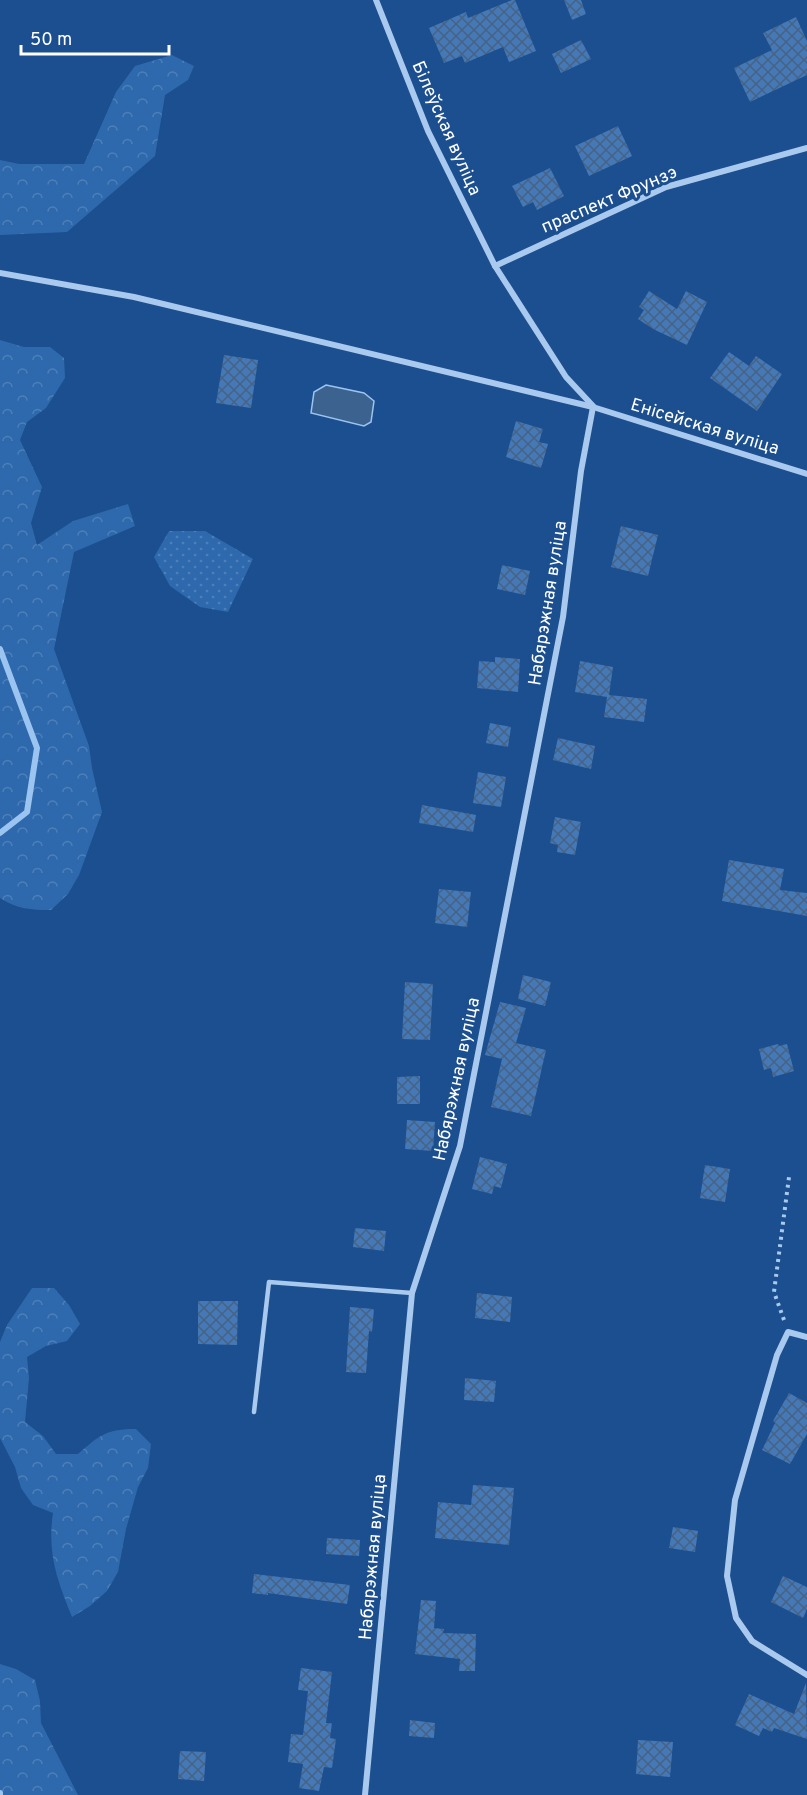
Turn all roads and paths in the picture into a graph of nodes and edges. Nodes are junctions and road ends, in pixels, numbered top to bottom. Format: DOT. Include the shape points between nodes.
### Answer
graph roads {
  1 [pos="376,0"];
  2 [pos="807,148"];
  3 [pos="495,266"];
  4 [pos="0,273"];
  5 [pos="593,407"];
  6 [pos="807,474"];
  7 [pos="789,1177"];
  8 [pos="412,1293"];
  9 [pos="788,1332"];
  10 [pos="807,1337"];
  11 [pos="254,1412"];
  12 [pos="807,1675"];
  13 [pos="365,1795"];
  1 -- 3 [label="street, Білеўская вуліца" via="428,130"];
  2 -- 3 [label="street, праспект Фрунзэ" via="666,187"];
  3 -- 5 [label="street, Білеўская вуліца" via="566,377"];
  4 -- 5 [label="street, Енісейская вуліца" via="134,297"];
  5 -- 6 [label="street, Енісейская вуліца"];
  5 -- 8 [label="street, Набярэжная вуліца" via="563,617 460,1146"];
  7 -- 9 [label="path" via="774,1292"];
  8 -- 11 [label="lane" via="269,1282"];
  8 -- 13 [label="street, Набярэжная вуліца"];
  9 -- 10 [label="street"];
  9 -- 12 [label="street" via="777,1355 735,1500 727,1576 736,1617 752,1641"];
}
